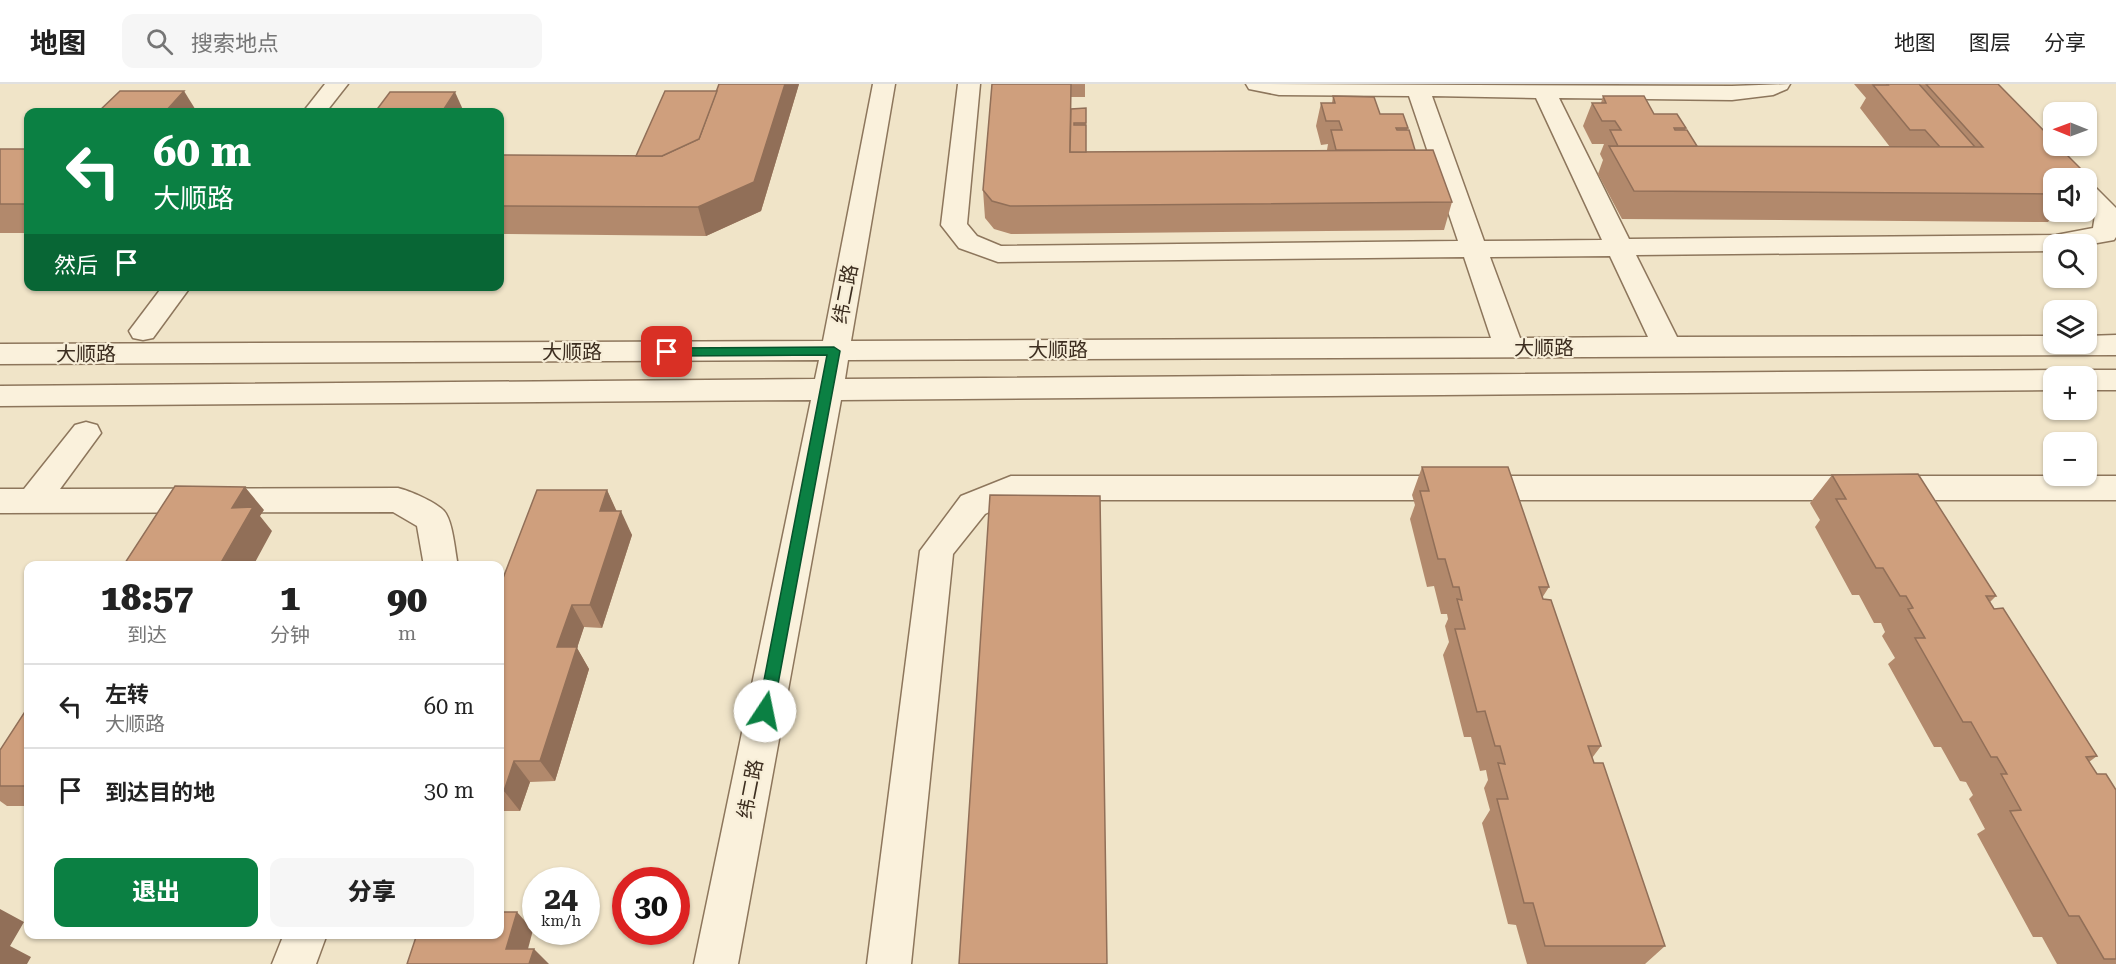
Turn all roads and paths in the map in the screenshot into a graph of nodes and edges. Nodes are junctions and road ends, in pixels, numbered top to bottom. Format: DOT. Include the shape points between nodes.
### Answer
graph roads {
  1 [pos="337,84"];
  2 [pos="885,84"];
  3 [pos="969,84"];
  4 [pos="1257,84"];
  5 [pos="1779,84"];
  6 [pos="1543,87"];
  7 [pos="1418,89"];
  8 [pos="317,108"];
  9 [pos="2097,203"];
  10 [pos="1619,247"];
  11 [pos="1474,249"];
  12 [pos="174,291"];
  13 [pos="143,332"];
  14 [pos="2116,345"];
  15 [pos="1667,347"];
  16 [pos="1509,348"];
  17 [pos="834,351"];
  18 [pos="0,354"];
  19 [pos="2043,380"];
  20 [pos="2097,380"];
  21 [pos="2116,380"];
  22 [pos="828,390"];
  23 [pos="0,396"];
  24 [pos="86,433"];
  25 [pos="2116,488"];
  26 [pos="0,501"];
  27 [pos="33,501"];
  28 [pos="440,561"];
  29 [pos="304,939"];
  30 [pos="294,964"];
  31 [pos="716,964"];
  32 [pos="889,964"];
  1 -- 8 [label="street"];
  2 -- 17 [label="street, 纬二路"];
  3 -- 11 [label="street" via="954,225 968,242 998,254"];
  4 -- 7 [label="street" via="1279,88"];
  5 -- 6 [label="street" via="1765,90 1732,93"];
  6 -- 7 [label="street"];
  6 -- 10 [label="street"];
  7 -- 11 [label="street"];
  9 -- 10 [label="street" via="2108,214 2105,234 2056,243"];
  10 -- 11 [label="street"];
  10 -- 15 [label="street"];
  11 -- 16 [label="street"];
  12 -- 13 [label="street"];
  14 -- 15 [label="street, 大顺路"];
  15 -- 16 [label="street, 大顺路"];
  16 -- 17 [label="street, 大顺路"];
  17 -- 18 [label="street, 大顺路"];
  17 -- 22 [label="street, 纬二路"];
  19 -- 22 [label="street, 大顺路"];
  20 -- 21 [label="street"];
  22 -- 23 [label="street, 大顺路"];
  22 -- 31 [label="street, 纬二路"];
  24 -- 27 [label="street"];
  25 -- 32 [label="street" via="1011,488 973,505 937,551"];
  26 -- 27 [label="street"];
  27 -- 28 [label="street" via="398,500 432,519"];
  29 -- 30 [label="street"];
}
